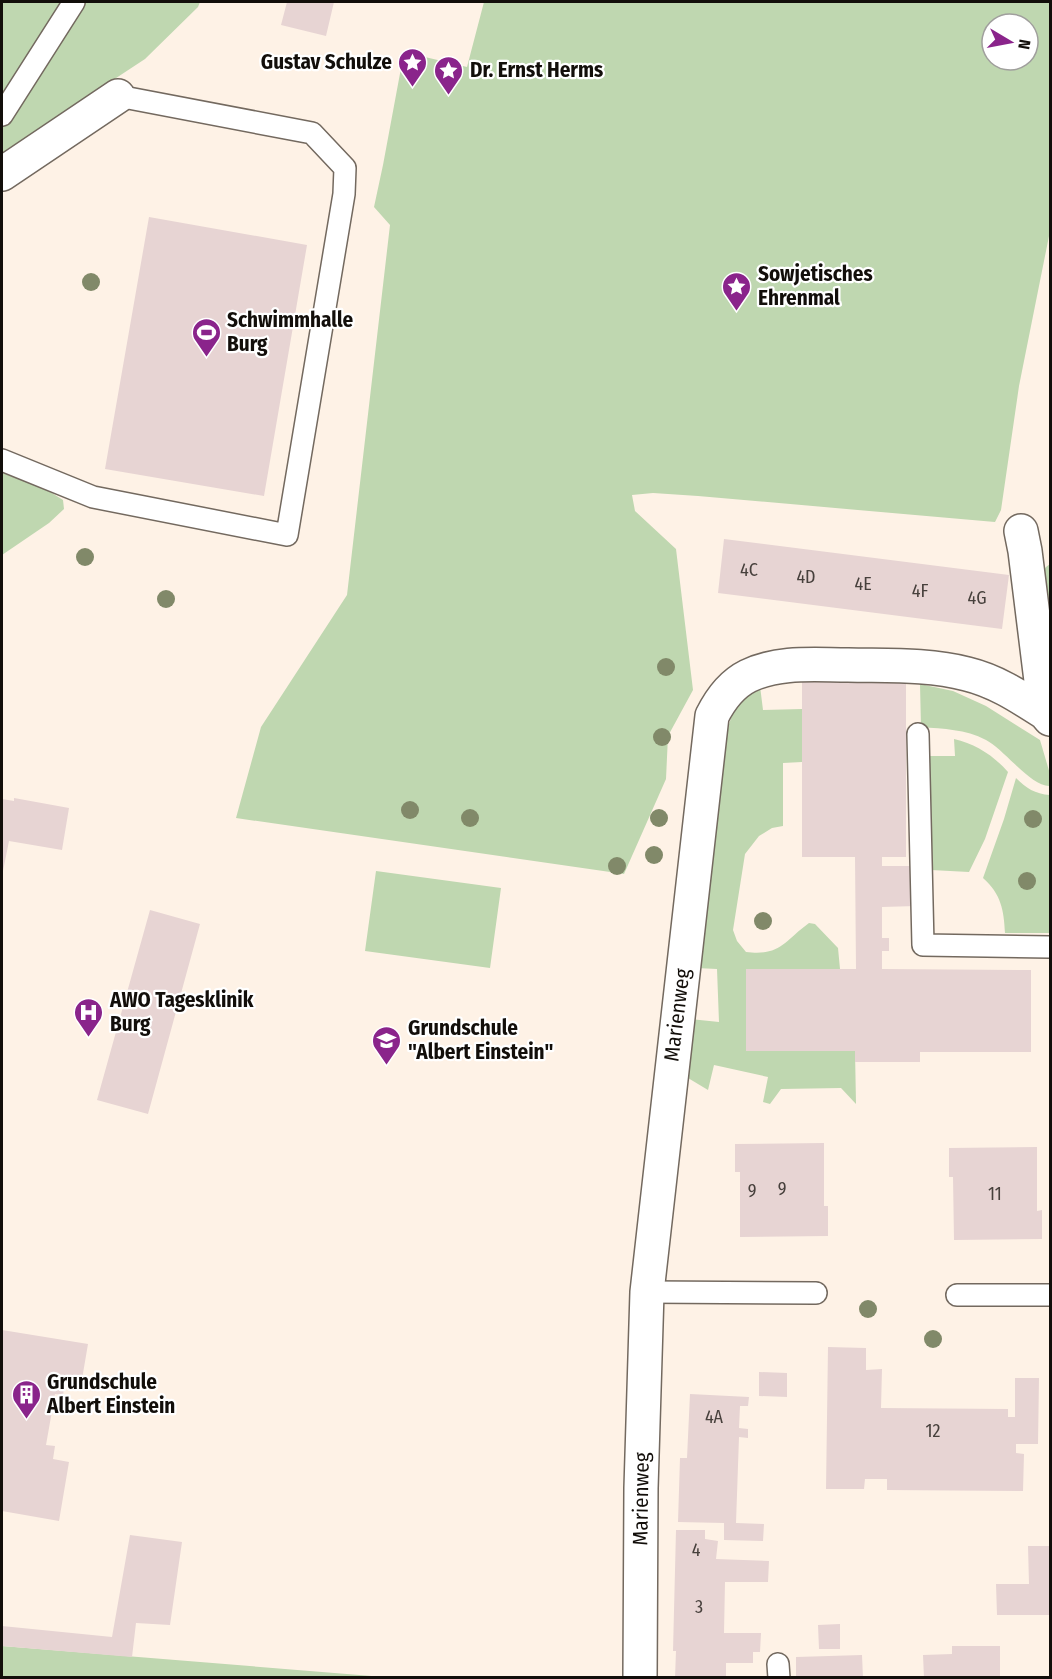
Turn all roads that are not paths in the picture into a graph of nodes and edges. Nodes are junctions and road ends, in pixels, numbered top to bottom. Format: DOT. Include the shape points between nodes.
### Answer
graph roads {
  1 [pos="74,2"];
  2 [pos="118,96"];
  3 [pos="2,115"];
  4 [pos="2,174"];
  5 [pos="2,460"];
  6 [pos="1021,531"];
  7 [pos="1048,716"];
  8 [pos="918,734"];
  9 [pos="1050,947"];
  10 [pos="647,1292"];
  11 [pos="816,1293"];
  12 [pos="957,1294"];
  13 [pos="1050,1295"];
  14 [pos="640,1677"];
  1 -- 3 [label="lane"];
  2 -- 4 [label="street"];
  2 -- 5 [label="lane" via="312,133 345,168 344,194 287,535 93,497"];
  6 -- 7 [label="street, Marienweg"];
  7 -- 10 [label="street, Marienweg" via="996,683 966,673 903,666 789,665 766,669 747,676 719,702 712,716"];
  8 -- 9 [label="lane" via="923,945"];
  10 -- 11 [label="lane"];
  10 -- 14 [label="street, Marienweg"];
  12 -- 13 [label="lane"];
}
